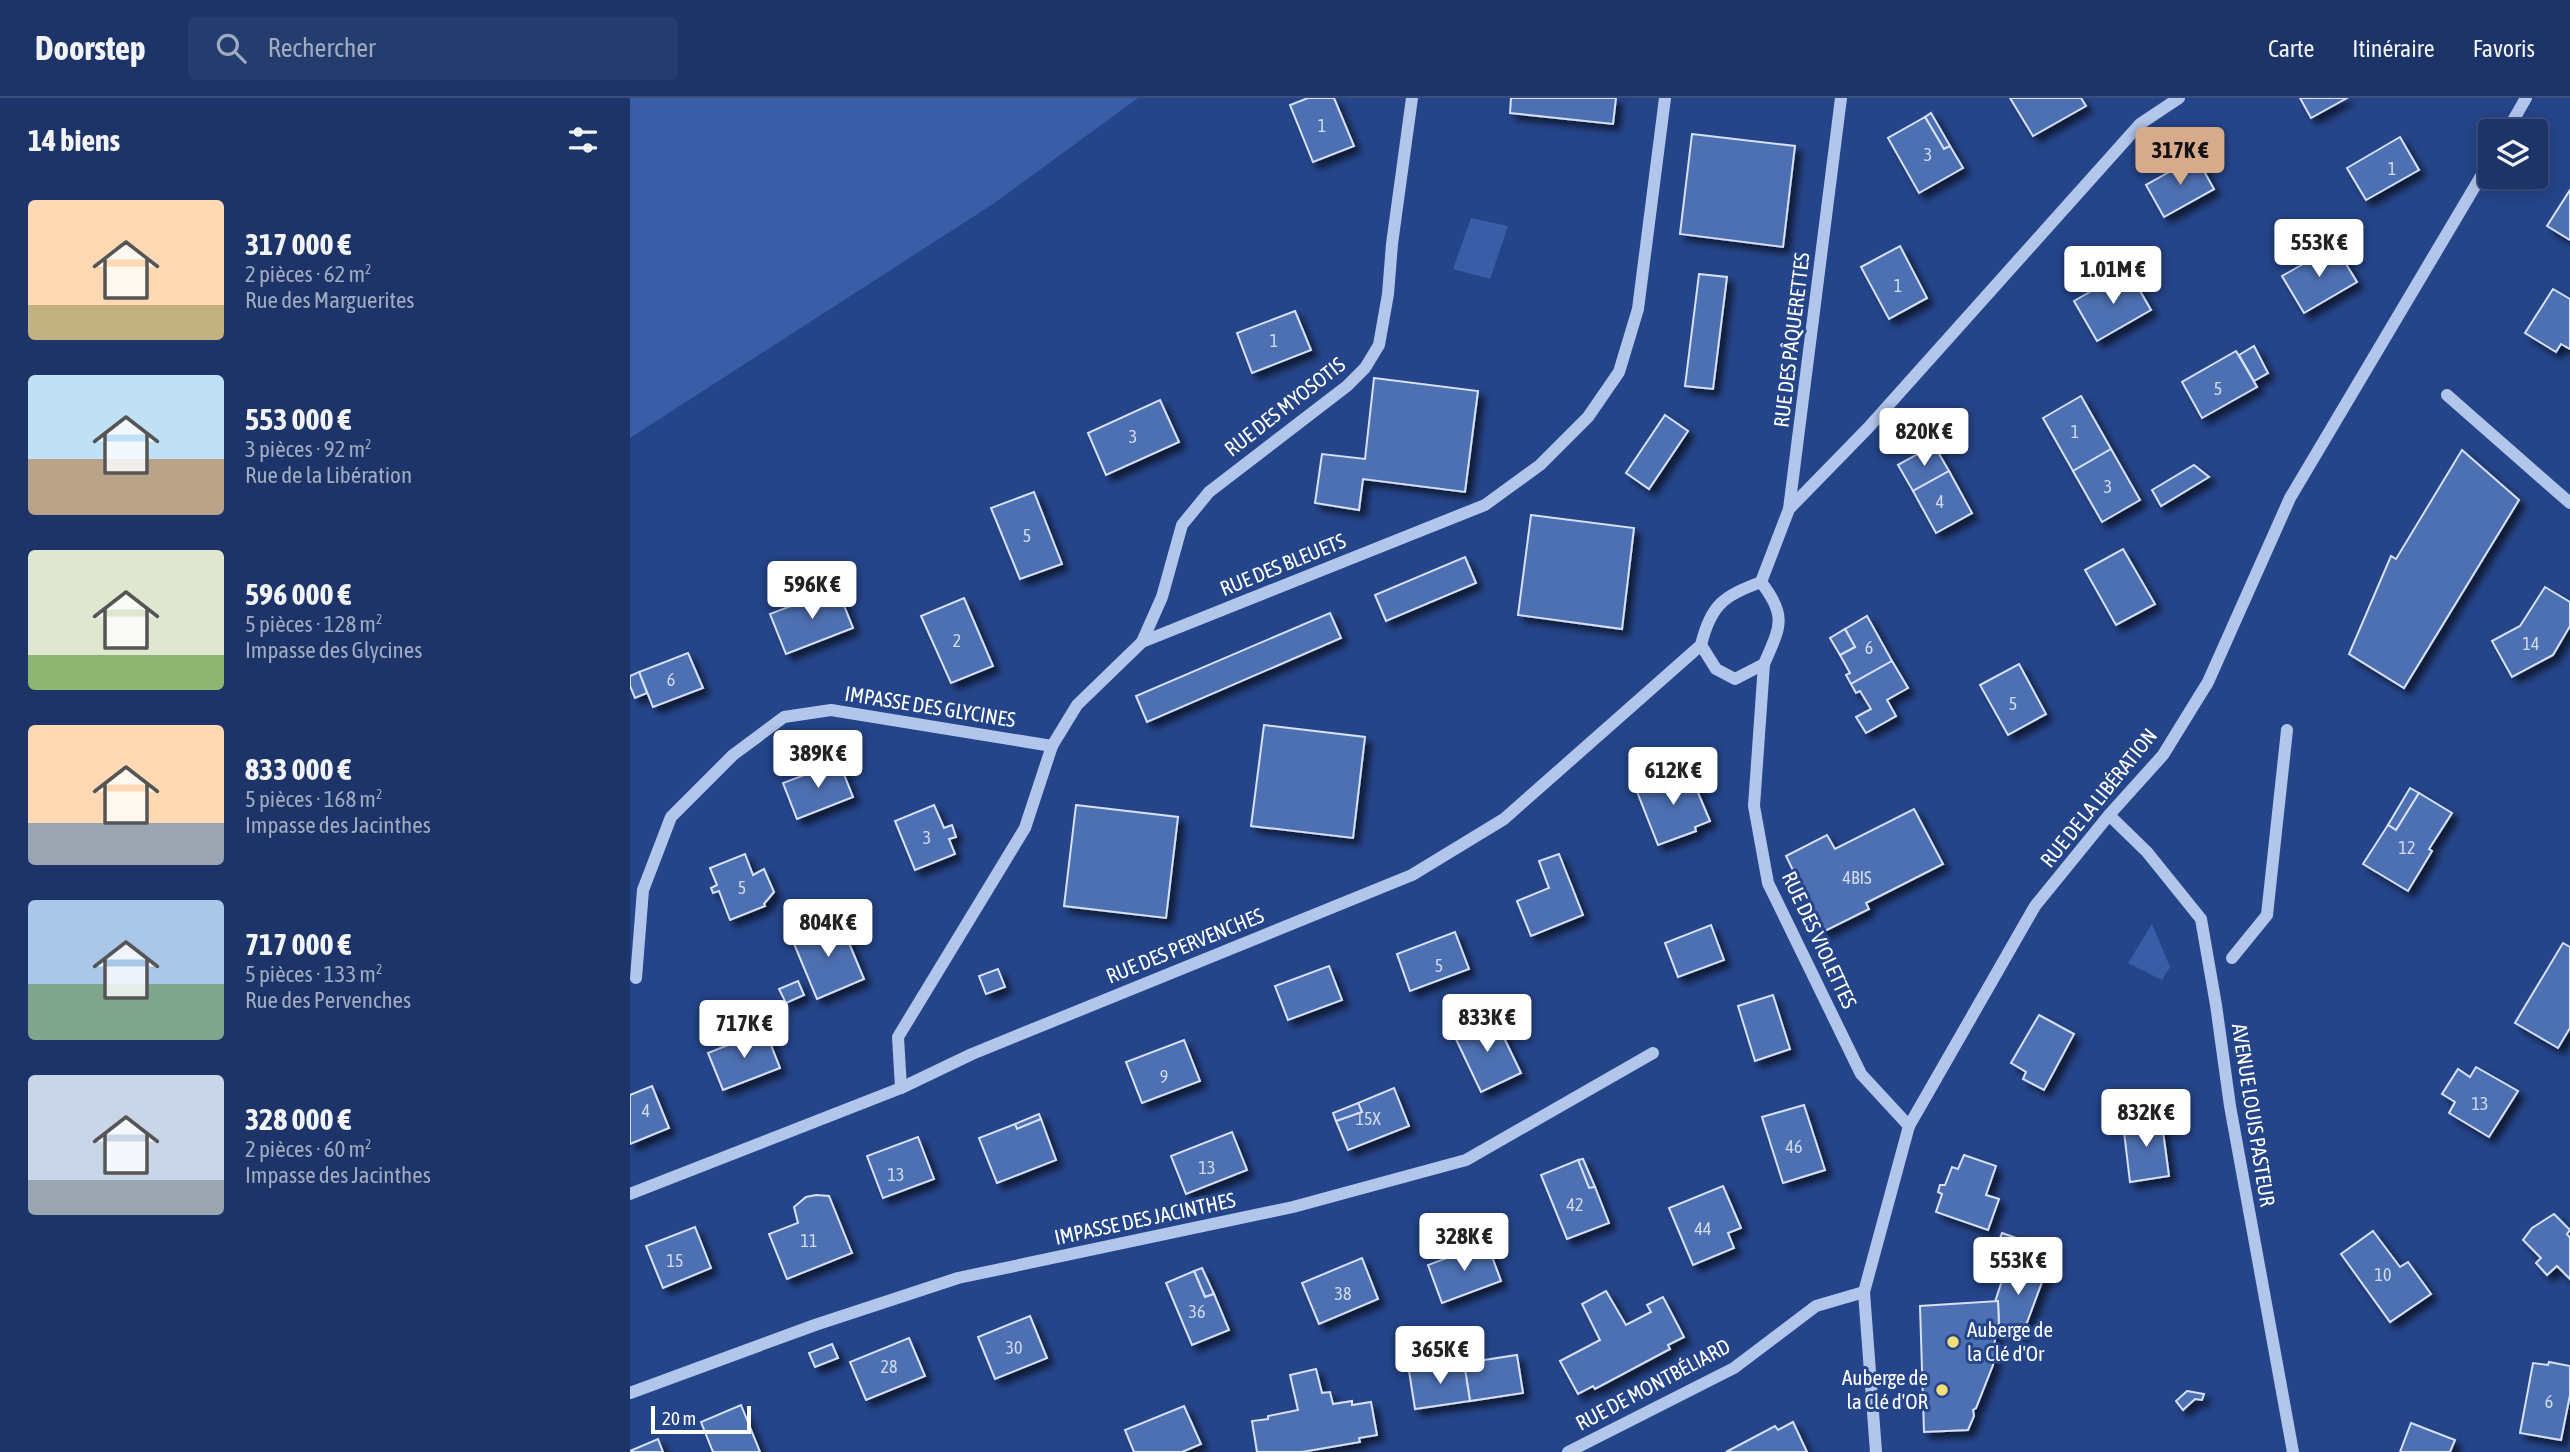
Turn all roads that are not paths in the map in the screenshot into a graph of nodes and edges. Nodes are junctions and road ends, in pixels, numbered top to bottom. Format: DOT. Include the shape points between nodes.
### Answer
graph roads {
  1 [pos="1412,98"];
  2 [pos="1665,98"];
  3 [pos="1841,98"];
  4 [pos="2179,98"];
  5 [pos="2526,98"];
  6 [pos="2514,119"];
  7 [pos="2478,181"];
  8 [pos="2447,395"];
  9 [pos="2570,503"];
  10 [pos="1789,509"];
  11 [pos="1761,582"];
  12 [pos="1142,642"];
  13 [pos="1701,645"];
  14 [pos="1764,664"];
  15 [pos="2287,730"];
  16 [pos="1052,746"];
  17 [pos="2109,816"];
  18 [pos="2232,958"];
  19 [pos="636,978"];
  20 [pos="1653,1054"];
  21 [pos="901,1088"];
  22 [pos="1909,1126"];
  23 [pos="630,1194"];
  24 [pos="1864,1292"];
  25 [pos="630,1393"];
  26 [pos="1568,1452"];
  27 [pos="1876,1452"];
  28 [pos="2293,1452"];
  1 -- 12 [label="street, RUE DES MYOSOTIS" via="1379,345 1347,386 1209,492 1182,525 1162,597"];
  2 -- 12 [label="street, RUE DES BLEUETS" via="1638,309 1619,372 1588,417 1540,465 1485,505"];
  3 -- 10 [label="street, RUE DES PÂQUERETTES"];
  4 -- 10 [label="street" via="2140,124 1868,428"];
  5 -- 6 [label="street"];
  7 -- 17 [label="street, RUE DE LA LIBÉRATION" via="2290,498 2208,682 2164,755"];
  8 -- 9 [label="street"];
  10 -- 11 [label="street, RUE DES PÂQUERETTES"];
  11 -- 13 [label="street" via="1730,594 1707,621"];
  11 -- 14 [label="street" via="1777,602 1780,628"];
  12 -- 16 [label="street, RUE DES BLEUETS" via="1077,705"];
  13 -- 14 [label="street" via="1716,669 1735,679"];
  13 -- 21 [label="street, RUE DES PERVENCHES" via="1504,819 1412,875 972,1054"];
  14 -- 22 [label="street, RUE DES VIOLETTES" via="1754,806 1768,883 1861,1074"];
  15 -- 18 [label="street" via="2267,915"];
  16 -- 19 [label="street, IMPASSE DES GLYCINES" via="831,710 784,718 733,755 671,817 643,890"];
  16 -- 21 [label="street, RUE DES BLEUETS" via="1025,828 898,1037"];
  17 -- 22 [label="street, RUE DE LA LIBÉRATION" via="2035,906"];
  17 -- 28 [label="street, AVENUE LOUIS PASTEUR" via="2147,852 2201,919"];
  20 -- 25 [label="street, IMPASSE DES JACINTHES" via="1466,1160 1293,1208 958,1278"];
  21 -- 23 [label="street, RUE DES PERVENCHES"];
  22 -- 24 [label="street, RUE DE LA LIBÉRATION"];
  24 -- 26 [label="street, RUE DE MONTBÉLIARD" via="1816,1306 1734,1368"];
  24 -- 27 [label="street, RUE DE LA LIBÉRATION"];
}
